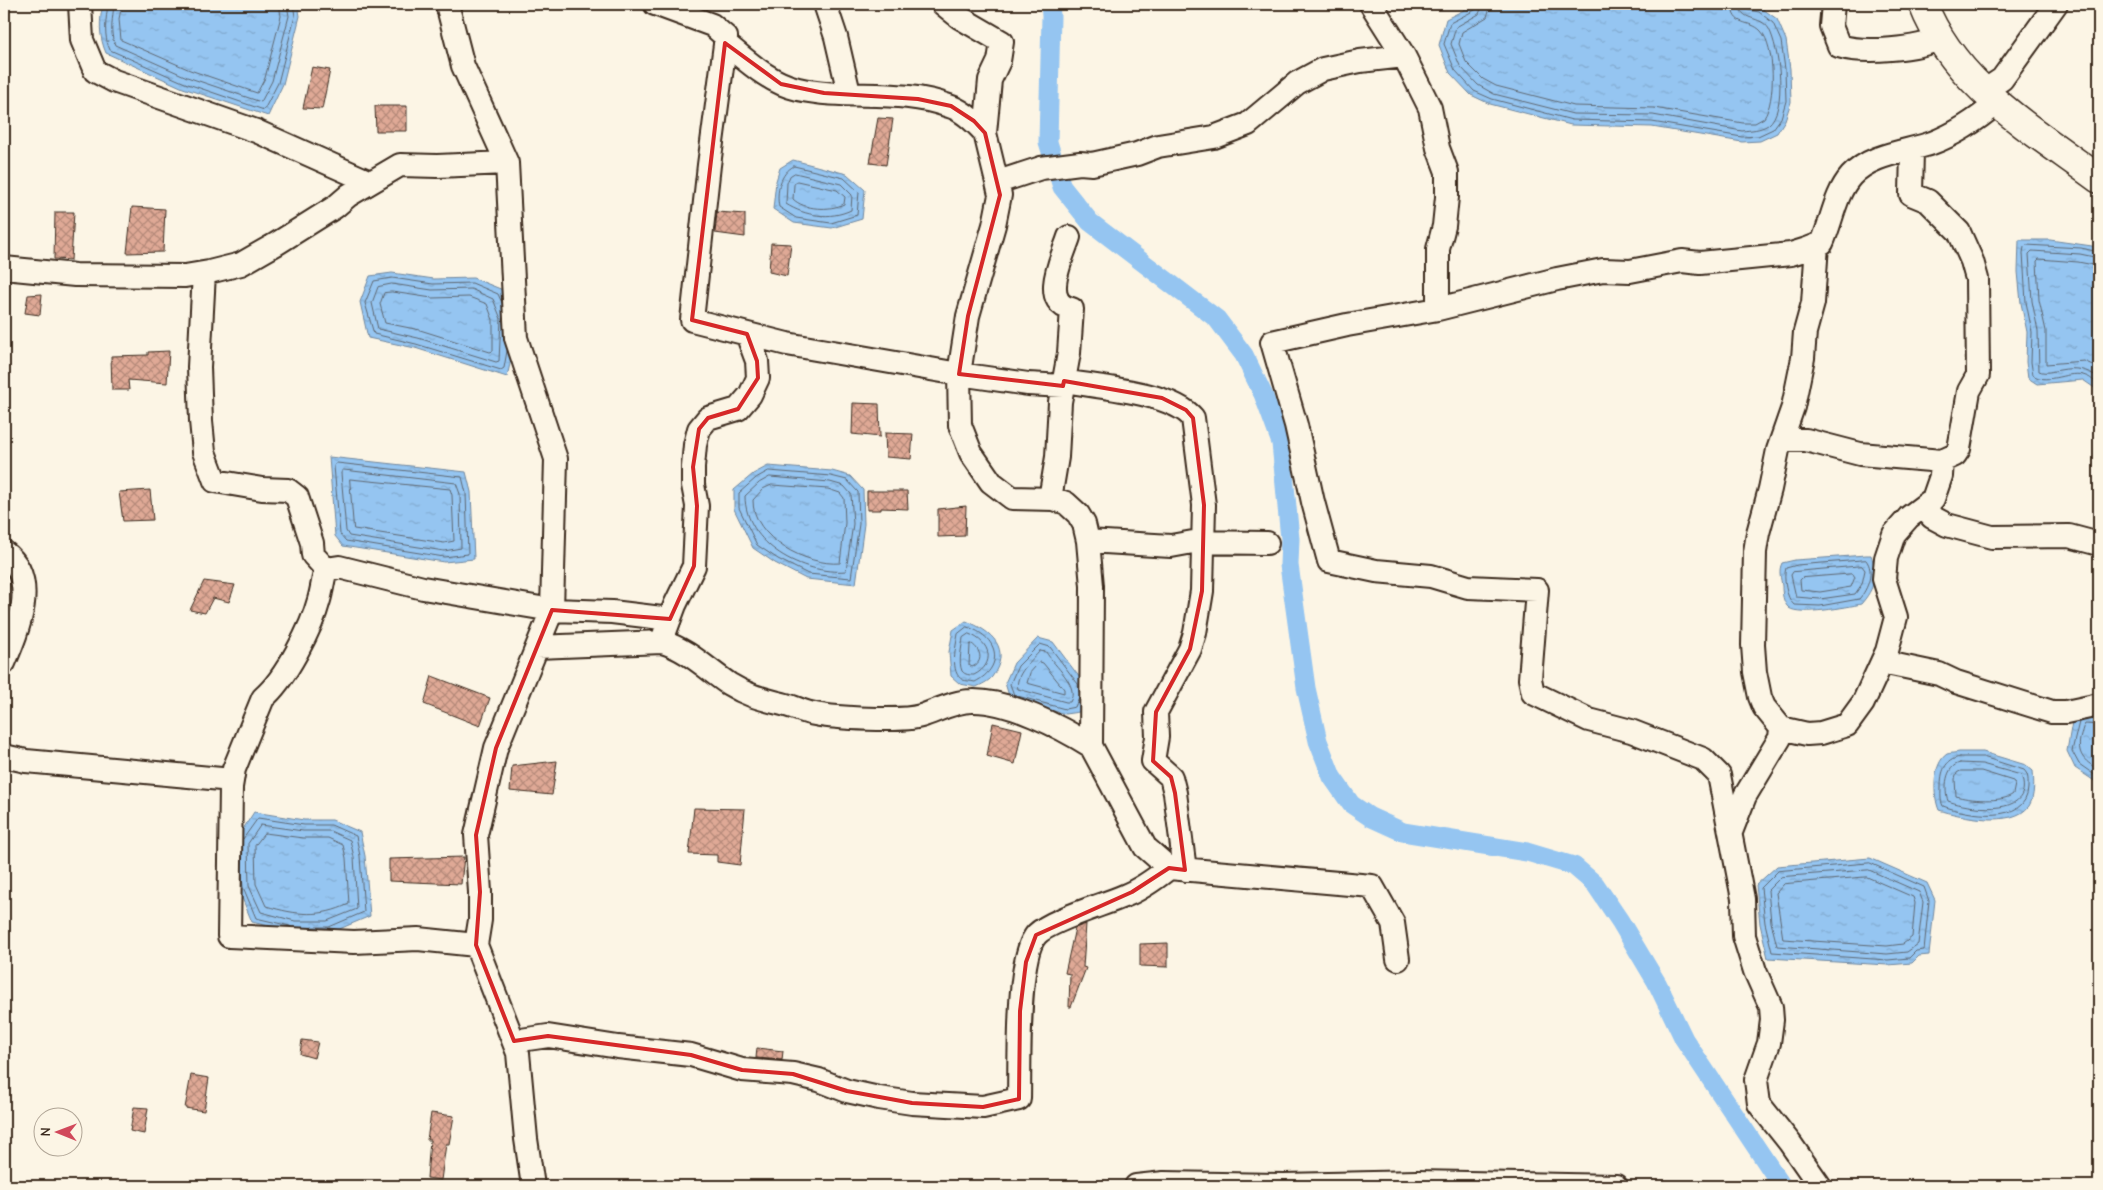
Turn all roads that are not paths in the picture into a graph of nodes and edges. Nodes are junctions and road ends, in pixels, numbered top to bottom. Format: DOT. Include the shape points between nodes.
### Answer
graph roads {
  1 [pos="80,4"];
  2 [pos="447,4"];
  3 [pos="655,4"];
  4 [pos="825,4"];
  5 [pos="943,4"];
  6 [pos="1371,4"];
  7 [pos="1833,4"];
  8 [pos="1923,4"];
  9 [pos="2056,4"];
  10 [pos="1942,38"];
  11 [pos="725,43"];
  12 [pos="1404,56"];
  13 [pos="848,93"];
  14 [pos="1990,96"];
  15 [pos="985,133"];
  16 [pos="1912,150"];
  17 [pos="507,163"];
  18 [pos="2099,179"];
  19 [pos="370,182"];
  20 [pos="998,182"];
  21 [pos="1069,236"];
  22 [pos="1817,245"];
  23 [pos="4,268"];
  24 [pos="204,273"];
  25 [pos="1438,309"];
  26 [pos="747,334"];
  27 [pos="959,374"];
  28 [pos="1064,384"];
  29 [pos="1783,440"];
  30 [pos="1942,461"];
  31 [pos="1050,499"];
  32 [pos="1922,507"];
  33 [pos="1088,541"];
  34 [pos="1202,542"];
  35 [pos="1267,543"];
  36 [pos="2099,544"];
  37 [pos="4,552"];
  38 [pos="326,569"];
  39 [pos="552,610"];
  40 [pos="670,618"];
  41 [pos="662,642"];
  42 [pos="537,647"];
  43 [pos="4,662"];
  44 [pos="1882,662"];
  45 [pos="2099,706"];
  46 [pos="1781,728"];
  47 [pos="1091,746"];
  48 [pos="4,756"];
  49 [pos="232,780"];
  50 [pos="1731,832"];
  51 [pos="1177,869"];
  52 [pos="476,945"];
  53 [pos="1398,959"];
  54 [pos="514,1042"];
  55 [pos="533,1186"];
  56 [pos="1136,1186"];
  57 [pos="1616,1186"];
  58 [pos="1820,1186"];
  1 -- 19 [label="street" via="82,40 95,71 114,81 256,131"];
  2 -- 17 [label="street" via="463,66"];
  3 -- 11 [label="street" via="712,25 726,37"];
  4 -- 13 [label="street"];
  5 -- 15 [label="street" via="1002,42 999,61 990,80"];
  6 -- 12 [label="street"];
  7 -- 10 [label="street" via="1831,26 1839,46 1851,50 1907,47"];
  8 -- 10 [label="street"];
  9 -- 14 [label="street" via="2002,79 1990,87"];
  10 -- 14 [label="street" via="1959,66"];
  11 -- 13 [label="street" via="781,84"];
  11 -- 26 [label="street" via="692,320"];
  12 -- 20 [label="street" via="1323,69 1297,83 1248,124 1214,137 1158,146 1092,164 1041,168"];
  12 -- 25 [label="street" via="1430,108 1446,172 1444,226 1438,249"];
  13 -- 15 [label="street" via="894,96 951,106 974,121"];
  14 -- 16 [label="street" via="1976,121 1949,136"];
  14 -- 18 [label="street" via="2005,111"];
  15 -- 20 [label="street"];
  16 -- 22 [label="street" via="1872,160 1850,176 1822,243"];
  16 -- 30 [label="street" via="1911,194 1928,201 1959,232 1977,279 1978,375 1969,391 1959,449 1955,455"];
  17 -- 19 [label="street" via="400,165"];
  17 -- 39 [label="street" via="516,338 556,459"];
  19 -- 24 [label="street" via="241,264"];
  20 -- 27 [label="street" via="998,209 968,316"];
  21 -- 28 [label="street" via="1054,286 1057,301 1062,307 1072,309"];
  22 -- 25 [label="street" via="1774,256 1700,263 1682,261 1630,271 1603,270"];
  22 -- 29 [label="street" via="1804,358"];
  23 -- 24 [label="street" via="75,275 185,276"];
  24 -- 38 [label="street" via="199,367 201,421 204,452 215,481 288,490 297,497 313,555"];
  25 -- 50 [label="street" via="1272,342 1296,425 1328,561 1376,571 1431,576 1468,587 1536,590 1530,679 1533,694 1589,720 1631,731 1703,759 1719,775"];
  26 -- 27 [label="street"];
  26 -- 40 [label="street" via="757,361 758,378 750,396 738,409 708,418 699,429 693,467 697,506 694,566"];
  27 -- 28 [label="street" via="1028,384"];
  27 -- 31 [label="street" via="960,425 971,453 991,482 1012,498"];
  28 -- 31 [label="street"];
  28 -- 34 [label="street" via="1162,398 1186,410 1192,418 1197,445 1204,505"];
  29 -- 30 [label="street" via="1806,440 1860,454"];
  29 -- 46 [label="street" via="1755,552 1753,637 1760,697"];
  30 -- 32 [label="street" via="1933,499"];
  31 -- 33 [label="street" via="1066,503 1078,514"];
  32 -- 36 [label="street" via="1947,525 1992,537 2069,536"];
  32 -- 44 [label="street" via="1894,534 1886,558 1884,579 1896,617"];
  33 -- 34 [label="street" via="1171,546"];
  33 -- 47 [label="street" via="1092,586"];
  34 -- 35 [label="street"];
  34 -- 51 [label="street" via="1202,590 1195,633 1156,712 1157,737 1153,761 1171,777 1176,793"];
  37 -- 43 [label="street" via="10,557 24,585 24,600"];
  38 -- 39 [label="street" via="339,568 423,588"];
  38 -- 49 [label="street" via="319,600 306,631 273,690 263,698"];
  39 -- 40 [label="street"];
  39 -- 42 [label="street"];
  40 -- 41 [label="street"];
  41 -- 42 [label="street"];
  41 -- 47 [label="street" via="676,646 746,694 813,714 904,718 970,700 987,701 1054,725"];
  42 -- 52 [label="street" via="496,748 476,835 480,920"];
  44 -- 45 [label="street" via="1939,674 2052,712"];
  44 -- 46 [label="street" via="1863,703 1847,726 1806,734"];
  46 -- 50 [label="street" via="1777,746 1745,796"];
  47 -- 51 [label="street" via="1145,847"];
  48 -- 49 [label="street" via="26,761"];
  49 -- 52 [label="street" via="229,936 354,942 418,939"];
  50 -- 58 [label="street" via="1743,899 1744,936 1755,972 1771,1006 1769,1043 1756,1080 1760,1104"];
  51 -- 53 [label="street" via="1372,886 1393,923"];
  51 -- 54 [label="street" via="1036,935 1026,962 1020,1011 1019,1099 982,1107 912,1102 855,1093 793,1074 742,1070 691,1055 548,1036"];
  52 -- 54 [label="street"];
  54 -- 55 [label="street" via="518,1053"];
  56 -- 57 [label="street" via="1164,1183 1417,1182"];
}
